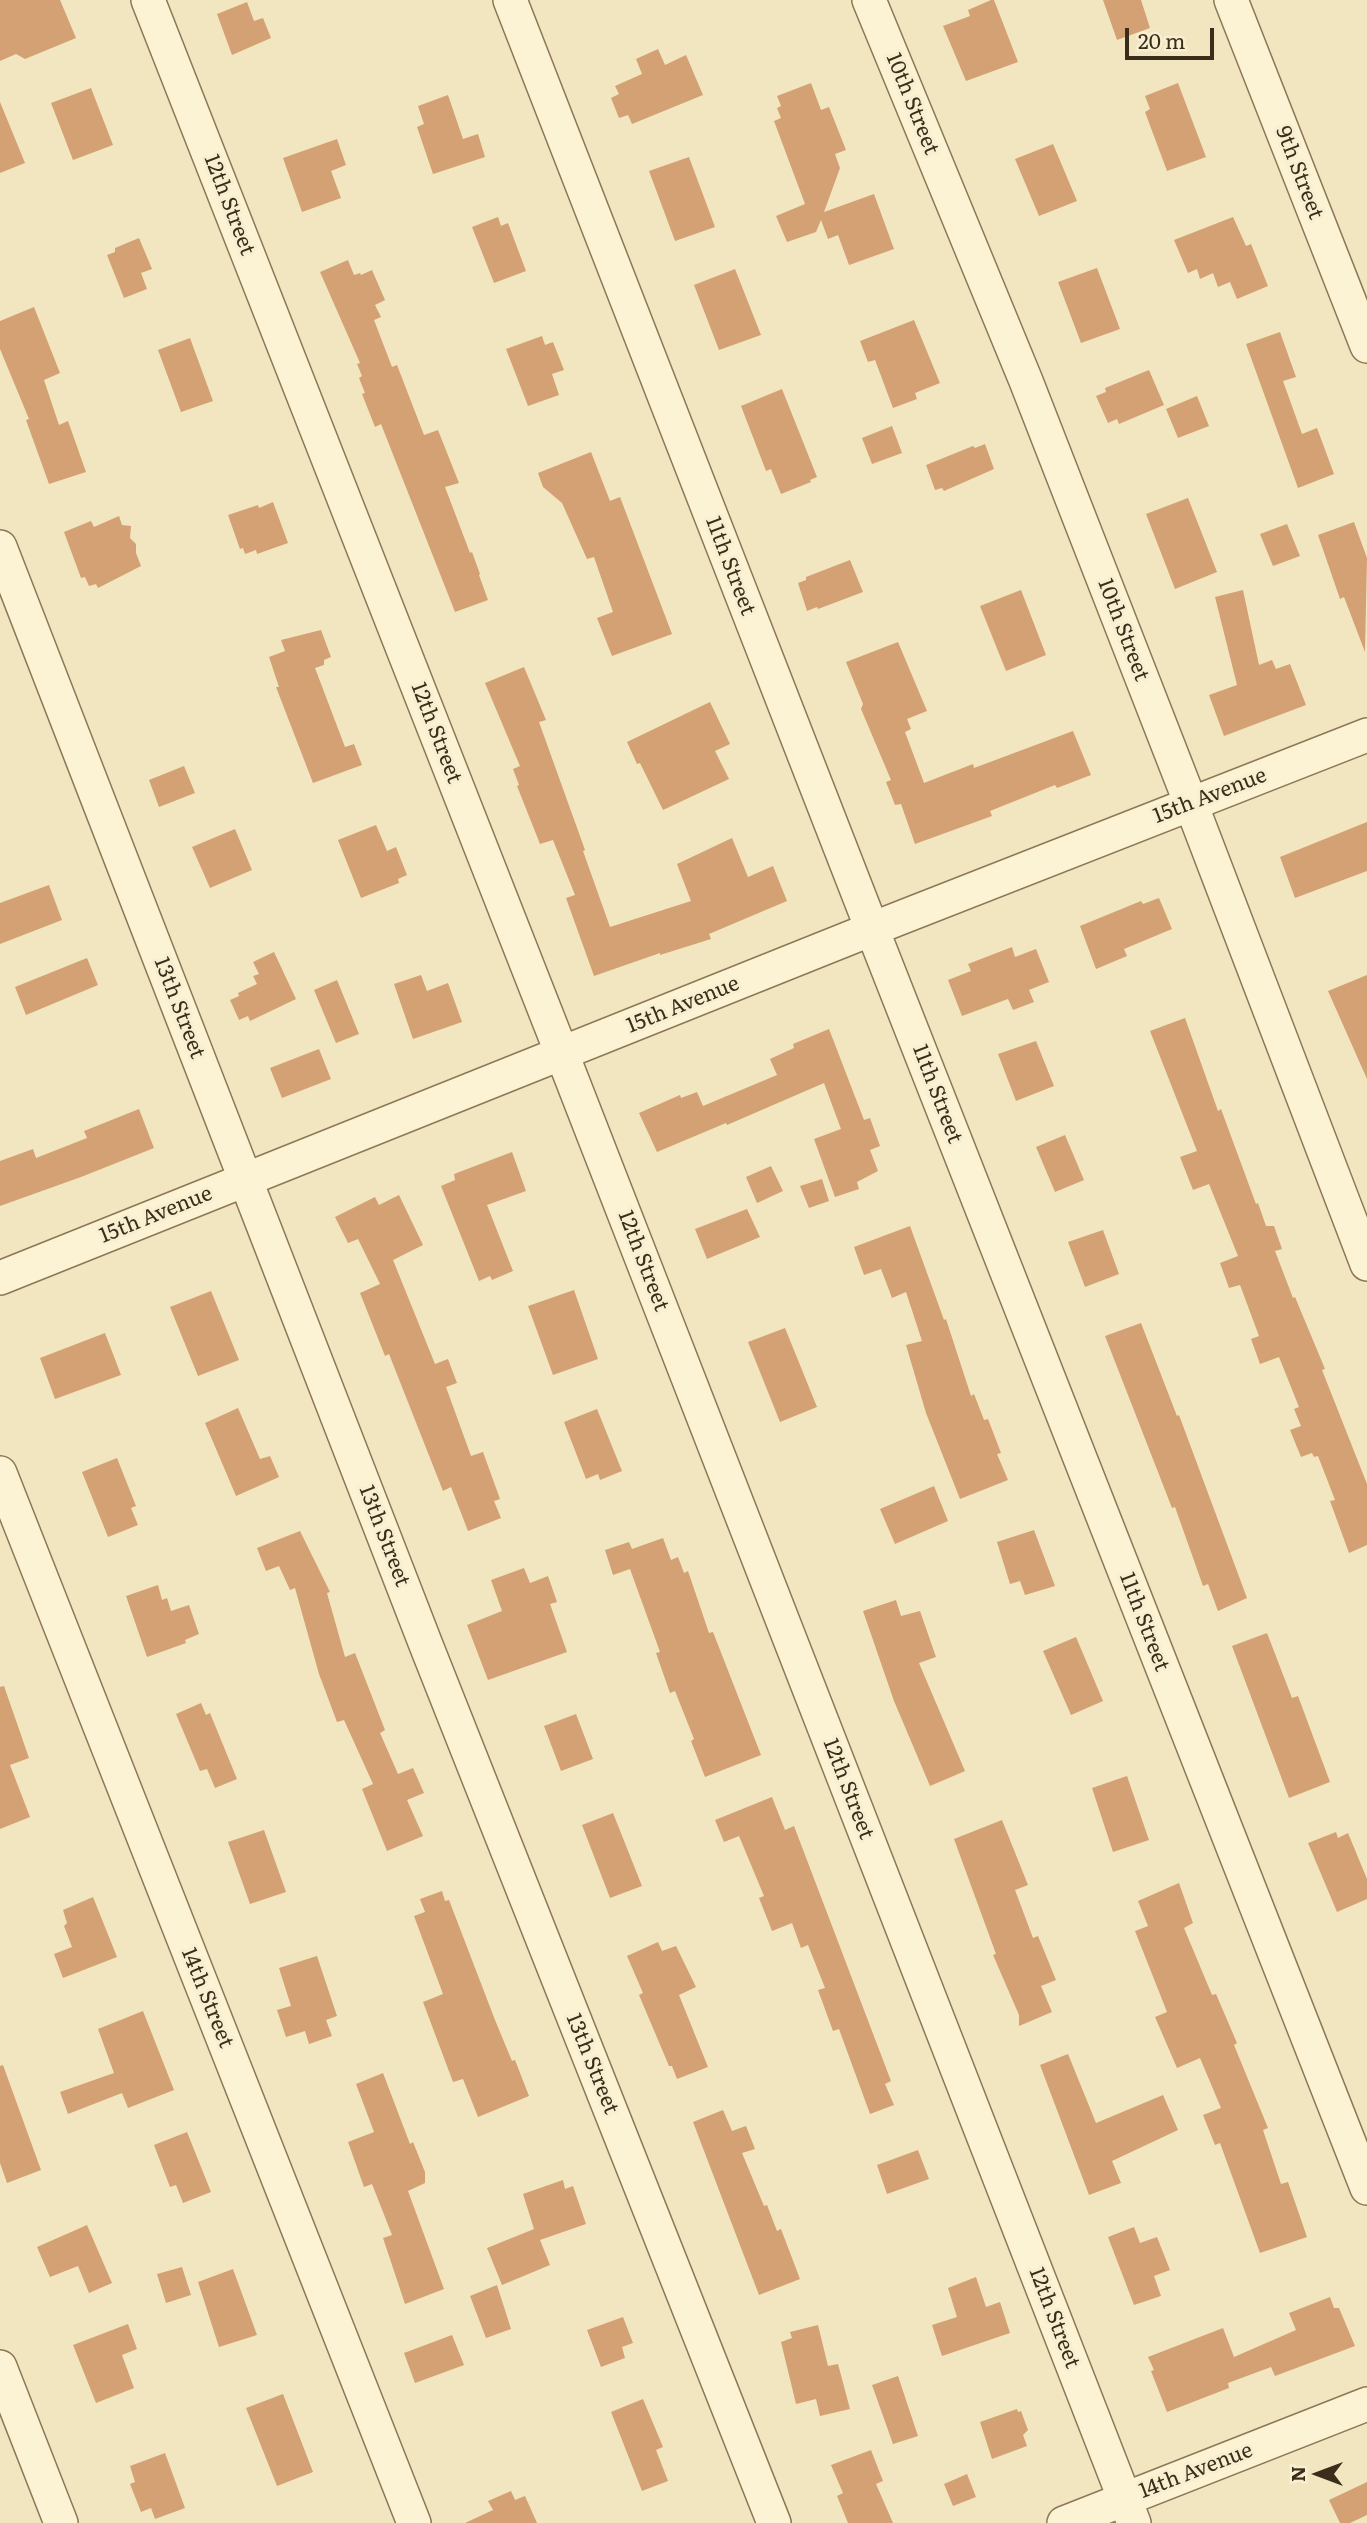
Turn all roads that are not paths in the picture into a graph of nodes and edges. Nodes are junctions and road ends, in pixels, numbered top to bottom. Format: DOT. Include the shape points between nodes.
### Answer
graph roads {
  1 [pos="148,0"];
  2 [pos="510,0"];
  3 [pos="869,0"];
  4 [pos="1231,0"];
  5 [pos="1367,346"];
  6 [pos="0,547"];
  7 [pos="1367,735"];
  8 [pos="1191,804"];
  9 [pos="872,929"];
  10 [pos="562,1054"];
  11 [pos="245,1179"];
  12 [pos="1367,1264"];
  13 [pos="0,1278"];
  14 [pos="0,1473"];
  15 [pos="1367,2188"];
  16 [pos="0,2367"];
  17 [pos="1367,2404"];
  18 [pos="1129,2511"];
  19 [pos="61,2523"];
  20 [pos="414,2523"];
  21 [pos="774,2523"];
  22 [pos="1064,2523"];
  1 -- 10 [label="street, 12th Street"];
  2 -- 9 [label="street, 11th Street"];
  3 -- 8 [label="street, 10th Street" via="1026,381"];
  4 -- 5 [label="street, 9th Street"];
  6 -- 11 [label="street, 13th Street"];
  7 -- 8 [label="street, 15th Avenue"];
  8 -- 9 [label="street, 15th Avenue"];
  8 -- 12 [label="street, 10th Street"];
  9 -- 10 [label="street, 15th Avenue"];
  9 -- 15 [label="street, 11th Street"];
  10 -- 11 [label="street, 15th Avenue"];
  10 -- 18 [label="street, 12th Street"];
  11 -- 13 [label="street, 15th Avenue"];
  11 -- 21 [label="street, 13th Street"];
  14 -- 20 [label="street, 14th Street"];
  16 -- 19 [label="street"];
  17 -- 18 [label="street, 14th Avenue"];
  18 -- 22 [label="street, 14th Avenue"];
}
